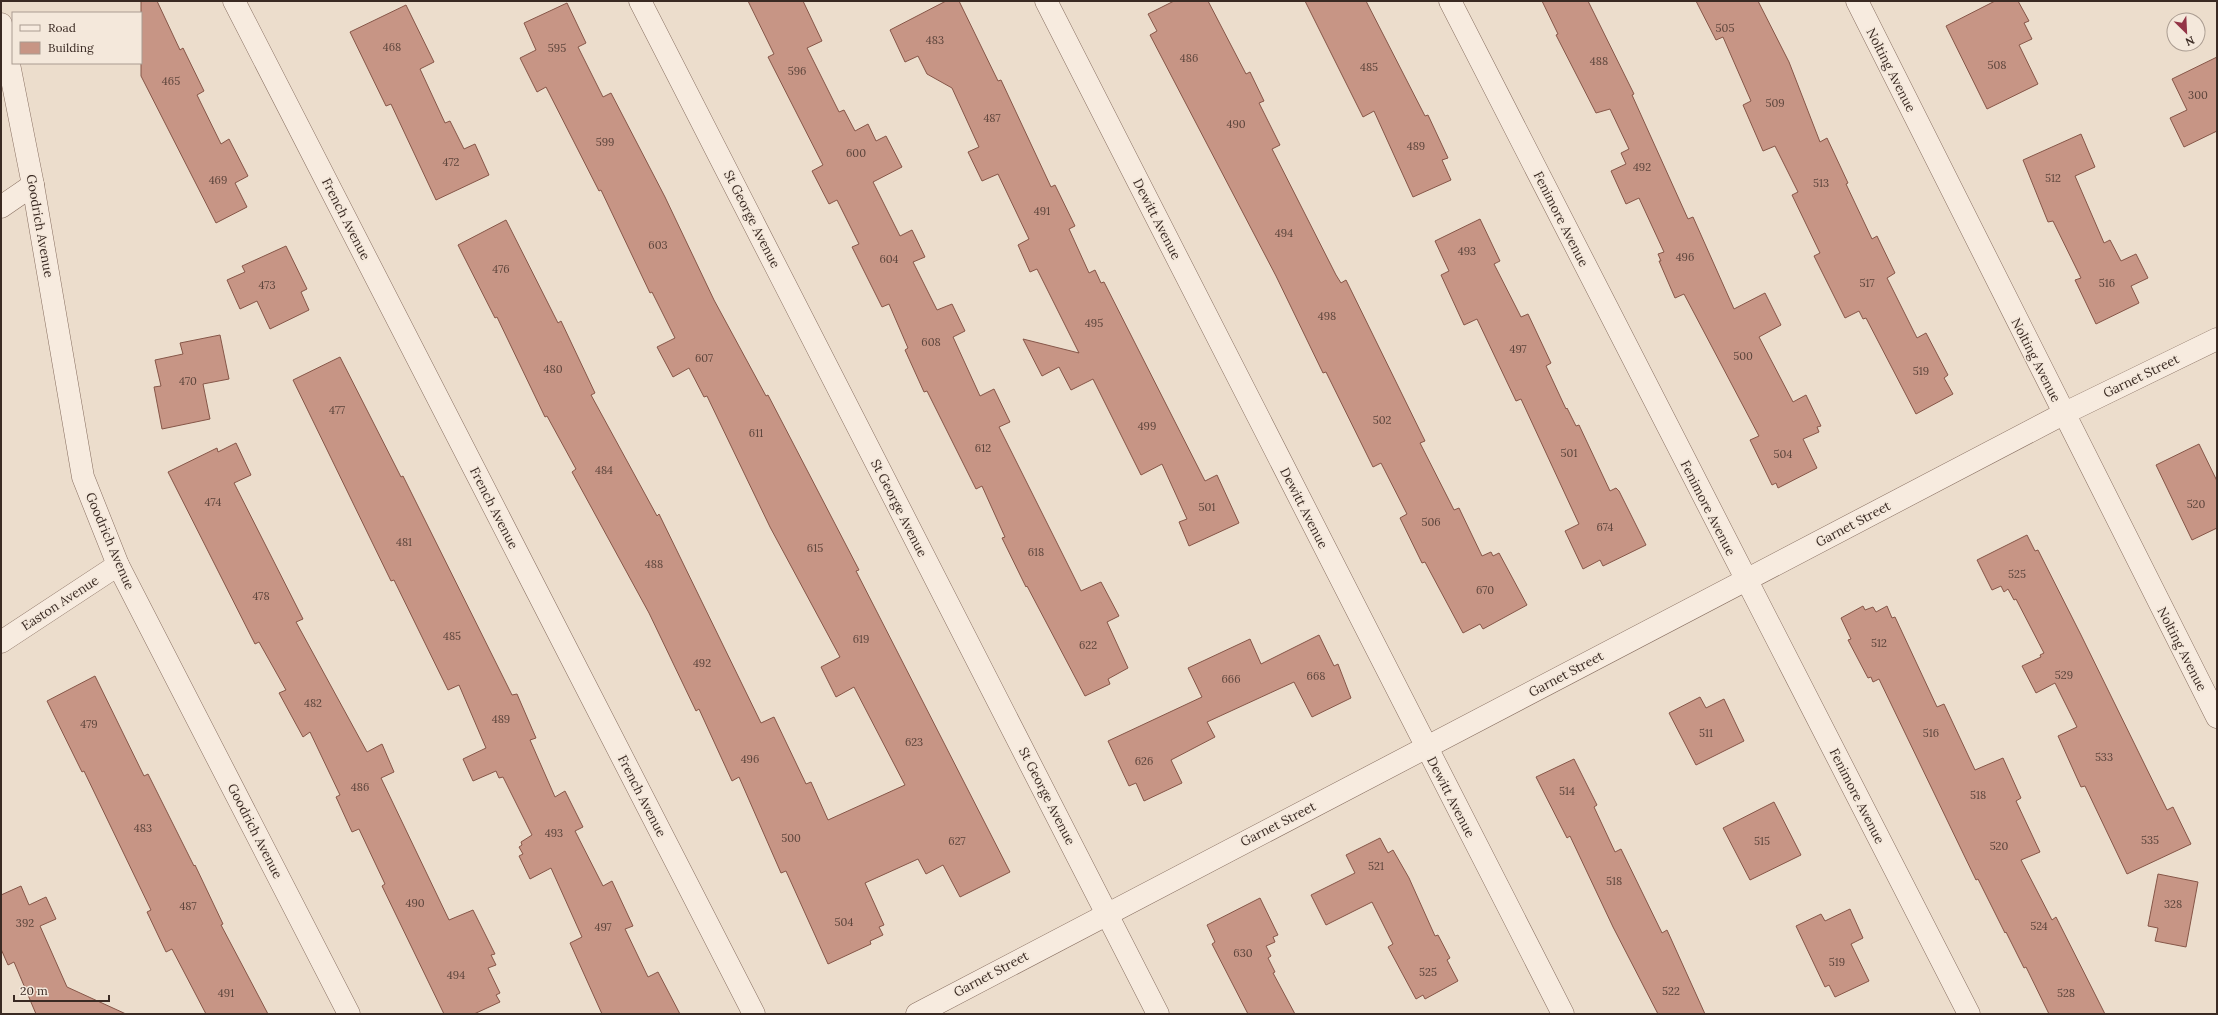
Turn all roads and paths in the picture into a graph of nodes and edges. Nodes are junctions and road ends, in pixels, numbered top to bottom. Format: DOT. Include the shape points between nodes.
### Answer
graph roads {
  1 [pos="234,1"];
  2 [pos="640,1"];
  3 [pos="1046,1"];
  4 [pos="1450,1"];
  5 [pos="1857,1"];
  6 [pos="1,24"];
  7 [pos="33,186"];
  8 [pos="1,207"];
  9 [pos="2217,338"];
  10 [pos="2063,414"];
  11 [pos="118,565"];
  12 [pos="1745,580"];
  13 [pos="1,642"];
  14 [pos="2217,717"];
  15 [pos="1426,748"];
  16 [pos="1106,913"];
  17 [pos="349,1014"];
  18 [pos="754,1014"];
  19 [pos="917,1014"];
  20 [pos="1158,1014"];
  21 [pos="1563,1014"];
  22 [pos="1969,1014"];
  1 -- 18 [label="street, French Avenue"];
  2 -- 16 [label="street, St George Avenue"];
  3 -- 15 [label="street, Dewitt Avenue"];
  4 -- 12 [label="street, Fenimore Avenue"];
  5 -- 10 [label="street, Nolting Avenue"];
  6 -- 7 [label="street, Goodrich Avenue"];
  7 -- 8 [label="street"];
  7 -- 11 [label="street, Goodrich Avenue" via="83,477"];
  9 -- 10 [label="street, Garnet Street"];
  10 -- 12 [label="street, Garnet Street"];
  10 -- 14 [label="street, Nolting Avenue"];
  11 -- 13 [label="street, Easton Avenue"];
  11 -- 17 [label="street, Goodrich Avenue"];
  12 -- 15 [label="street, Garnet Street"];
  12 -- 22 [label="street, Fenimore Avenue"];
  15 -- 16 [label="street, Garnet Street"];
  15 -- 21 [label="street, Dewitt Avenue"];
  16 -- 19 [label="street, Garnet Street"];
  16 -- 20 [label="street, St George Avenue"];
}
